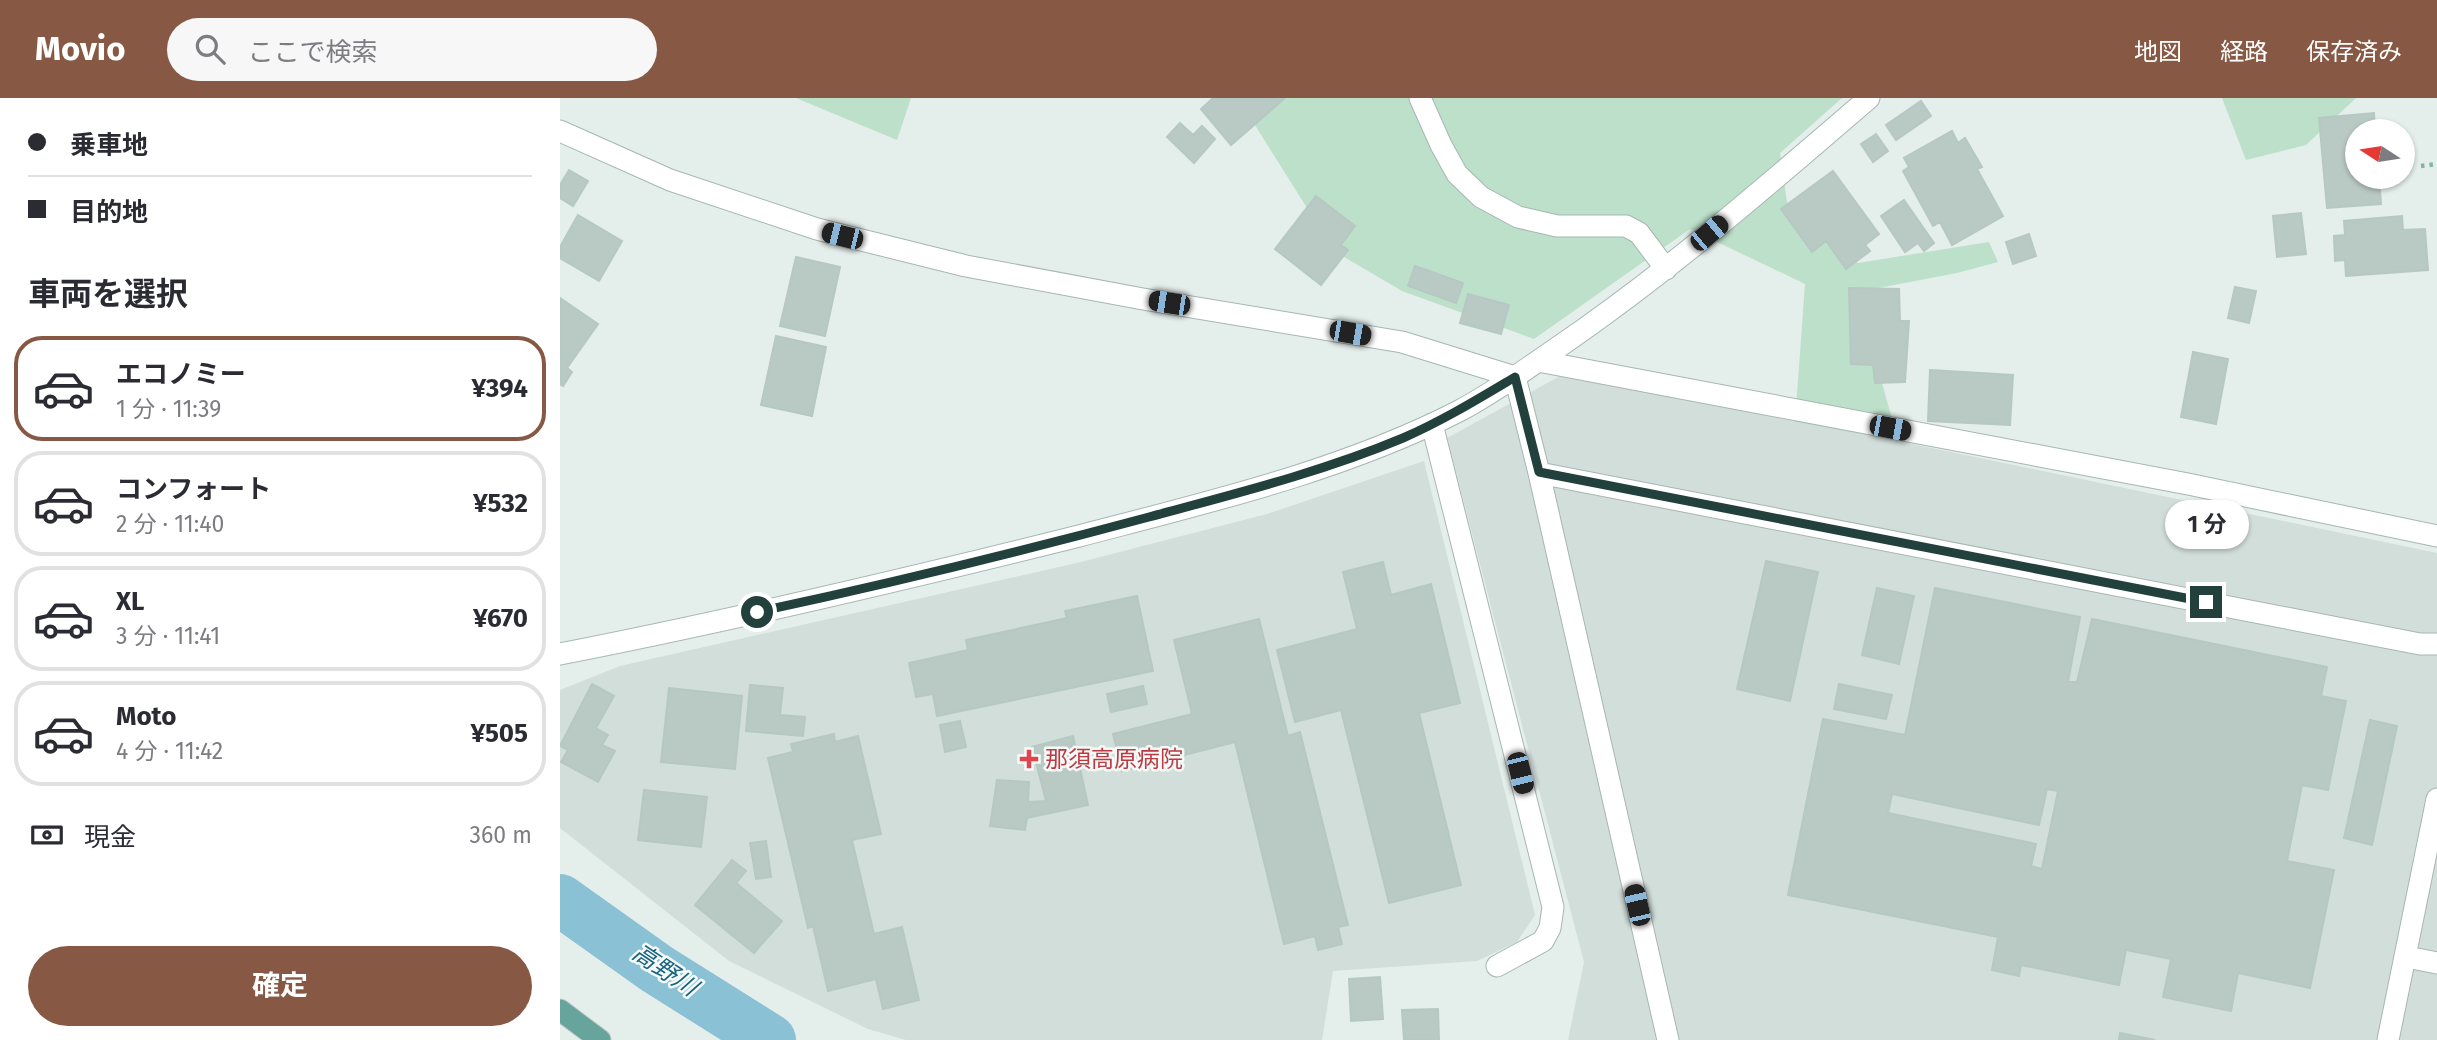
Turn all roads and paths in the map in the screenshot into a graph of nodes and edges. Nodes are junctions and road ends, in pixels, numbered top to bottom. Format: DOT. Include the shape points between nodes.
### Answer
graph roads {
  1 [pos="1420,98"];
  2 [pos="1870,98"];
  3 [pos="560,131"];
  4 [pos="2437,164"];
  5 [pos="2421,166"];
  6 [pos="1666,269"];
  7 [pos="1538,361"];
  8 [pos="1515,377"];
  9 [pos="1432,424"];
  10 [pos="1539,472"];
  11 [pos="2437,537"];
  12 [pos="2437,643"];
  13 [pos="560,654"];
  14 [pos="2437,799"];
  15 [pos="2407,957"];
  16 [pos="2437,963"];
  17 [pos="1497,966"];
  18 [pos="560,1010"];
  19 [pos="600,1040"];
  20 [pos="1668,1040"];
  21 [pos="2388,1040"];
  1 -- 6 [label="street" via="1457,174 1481,197 1518,217 1557,226 1626,226 1639,233"];
  2 -- 6 [label="street"];
  3 -- 8 [label="street" via="670,180 817,229 966,266 1402,342"];
  4 -- 5 [label="path"];
  6 -- 7 [label="street"];
  7 -- 8 [label="street"];
  7 -- 11 [label="street" via="2188,484"];
  8 -- 9 [label="street"];
  8 -- 10 [label="street"];
  9 -- 13 [label="street" via="1319,467 1114,527 895,582"];
  9 -- 17 [label="street" via="1553,907 1543,941"];
  10 -- 12 [label="street" via="2420,644"];
  10 -- 20 [label="street"];
  14 -- 15 [label="street"];
  15 -- 16 [label="street"];
  15 -- 21 [label="street"];
  18 -- 19 [label="main road"];
}
